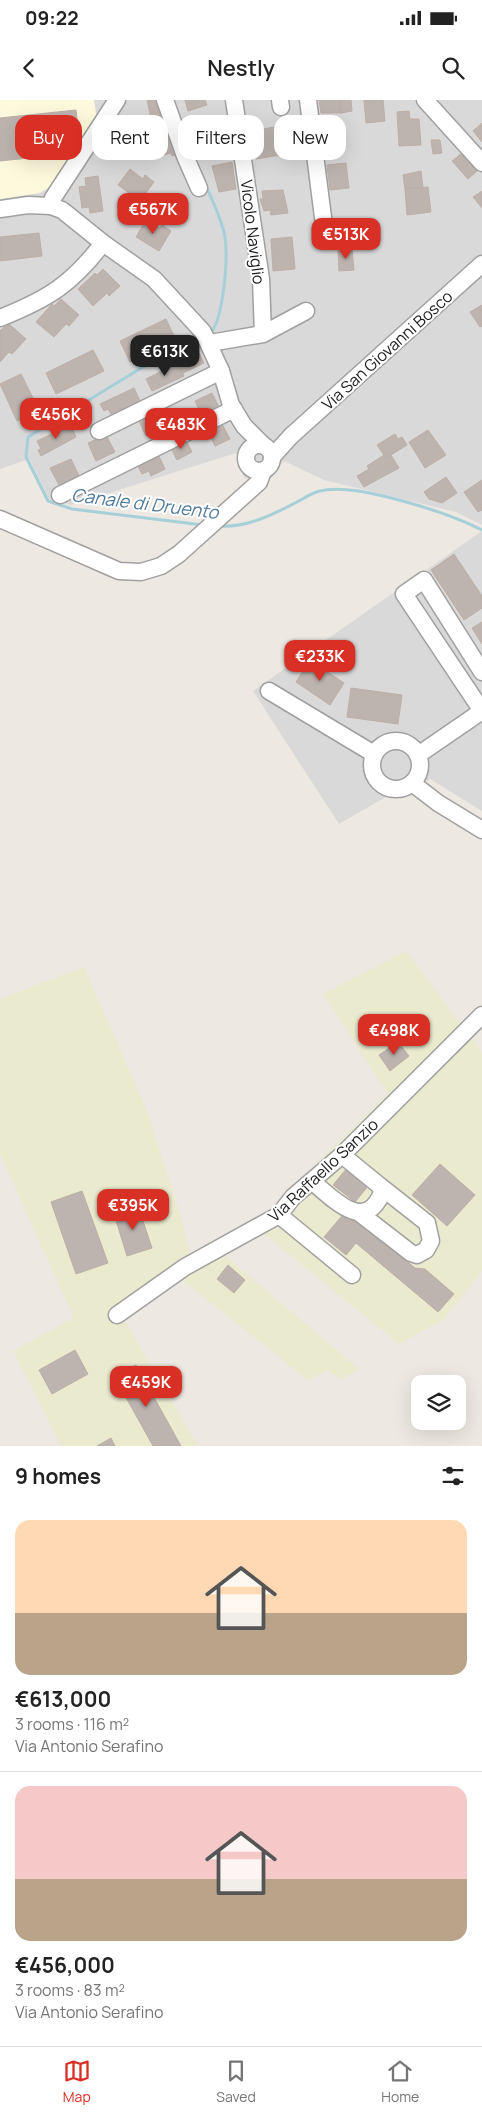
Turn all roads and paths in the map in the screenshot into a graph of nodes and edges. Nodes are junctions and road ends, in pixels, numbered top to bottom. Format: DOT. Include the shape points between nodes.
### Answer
graph roads {
  1 [pos="117,100"];
  2 [pos="165,100"];
  3 [pos="234,100"];
  4 [pos="308,100"];
  5 [pos="425,100"];
  6 [pos="482,163"];
  7 [pos="199,188"];
  8 [pos="51,206"];
  9 [pos="0,210"];
  10 [pos="325,233"];
  11 [pos="104,243"];
  12 [pos="482,264"];
  13 [pos="306,310"];
  14 [pos="0,318"];
  15 [pos="263,334"];
  16 [pos="207,339"];
  17 [pos="221,371"];
  18 [pos="234,409"];
  19 [pos="244,426"];
  20 [pos="99,431"];
  21 [pos="267,450"];
  22 [pos="253,464"];
  23 [pos="60,495"];
  24 [pos="0,519"];
  25 [pos="482,672"];
  26 [pos="269,691"];
  27 [pos="482,711"];
  28 [pos="374,754"];
  29 [pos="418,755"];
  30 [pos="412,783"];
  31 [pos="482,830"];
  32 [pos="482,1014"];
  33 [pos="342,1155"];
  34 [pos="313,1182"];
  35 [pos="380,1186"];
  36 [pos="358,1212"];
  37 [pos="279,1215"];
  38 [pos="352,1275"];
  39 [pos="117,1315"];
  1 -- 8 [label="street" via="52,198"];
  2 -- 7 [label="street"];
  3 -- 15 [label="street, Vicolo Naviglio" via="262,279"];
  4 -- 10 [label="street"];
  5 -- 6 [label="street"];
  8 -- 9 [label="street" via="28,205"];
  8 -- 11 [label="street" via="62,210"];
  11 -- 14 [label="street" via="83,270 58,290"];
  11 -- 16 [label="street" via="154,279"];
  12 -- 21 [label="street, Via San Giovanni Bosco" via="291,436"];
  13 -- 15 [label="street"];
  15 -- 16 [label="street"];
  16 -- 17 [label="street"];
  17 -- 18 [label="street"];
  17 -- 20 [label="street"];
  18 -- 19 [label="street"];
  18 -- 23 [label="street"];
  19 -- 21 [label="street"];
  19 -- 22 [label="street"];
  21 -- 22 [label="street" via="254,446"];
  21 -- 22 [label="street" via="271,464"];
  22 -- 24 [label="street" via="241,496 179,554 161,566 141,572 119,571"];
  25 -- 27 [label="street" via="424,580 404,594"];
  26 -- 28 [label="street"];
  27 -- 29 [label="street"];
  28 -- 29 [label="street" via="383,744 396,741 409,745"];
  28 -- 30 [label="street" via="373,773 385,787 404,788"];
  29 -- 30 [label="street" via="420,770"];
  30 -- 31 [label="street"];
  32 -- 33 [label="street, Via Raffaello Sanzio"];
  33 -- 34 [label="street, Via Raffaello Sanzio"];
  33 -- 35 [label="street"];
  34 -- 36 [label="street" via="333,1199"];
  34 -- 37 [label="street, Via Raffaello Sanzio" via="293,1197"];
  35 -- 36 [label="street" via="382,1193 372,1210"];
  35 -- 36 [label="street" via="427,1223 431,1236 426,1250 418,1255 411,1253"];
  37 -- 38 [label="street"];
  37 -- 39 [label="street, Via Raffaello Sanzio" via="185,1267"];
}
